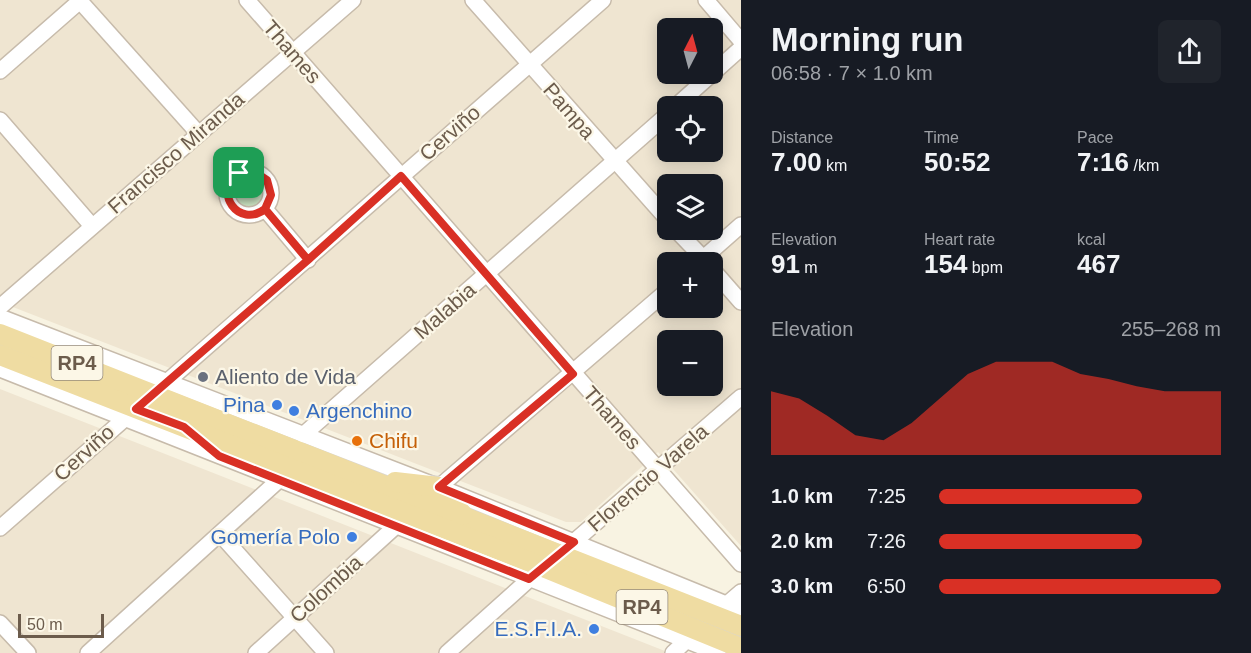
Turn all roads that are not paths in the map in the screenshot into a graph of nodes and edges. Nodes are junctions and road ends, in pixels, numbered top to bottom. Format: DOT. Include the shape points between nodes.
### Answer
graph roads {
  1 [pos="80,0"];
  2 [pos="247,0"];
  3 [pos="353,0"];
  4 [pos="473,0"];
  5 [pos="603,0"];
  6 [pos="706,0"];
  7 [pos="741,41"];
  8 [pos="741,48"];
  9 [pos="293,52"];
  10 [pos="528,65"];
  11 [pos="0,70"];
  12 [pos="687,96"];
  13 [pos="0,120"];
  14 [pos="657,124"];
  15 [pos="198,133"];
  16 [pos="614,162"];
  17 [pos="401,176"];
  18 [pos="657,208"];
  19 [pos="265,209"];
  20 [pos="741,225"];
  21 [pos="92,226"];
  22 [pos="685,240"];
  23 [pos="695,252"];
  24 [pos="715,252"];
  25 [pos="308,260"];
  26 [pos="486,275"];
  27 [pos="723,282"];
  28 [pos="657,300"];
  29 [pos="741,302"];
  30 [pos="0,307"];
  31 [pos="0,317"];
  32 [pos="0,334"];
  33 [pos="0,356"];
  34 [pos="0,368"];
  35 [pos="573,374"];
  36 [pos="160,388"];
  37 [pos="741,397"];
  38 [pos="130,413"];
  39 [pos="184,427"];
  40 [pos="303,435"];
  41 [pos="219,456"];
  42 [pos="657,470"];
  43 [pos="280,472"];
  44 [pos="368,479"];
  45 [pos="439,487"];
  46 [pos="465,517"];
  47 [pos="397,525"];
  48 [pos="0,528"];
  49 [pos="221,535"];
  50 [pos="574,542"];
  51 [pos="741,564"];
  52 [pos="544,567"];
  53 [pos="741,592"];
  54 [pos="625,600"];
  55 [pos="734,607"];
  56 [pos="295,617"];
  57 [pos="0,623"];
  58 [pos="741,626"];
  59 [pos="680,647"];
  60 [pos="741,649"];
  61 [pos="28,653"];
  62 [pos="88,653"];
  63 [pos="256,653"];
  64 [pos="326,653"];
  65 [pos="447,653"];
  66 [pos="718,653"];
  1 -- 11 [label="street"];
  1 -- 15 [label="street"];
  2 -- 9 [label="street, Thames"];
  3 -- 9 [label="street, Francisco Miranda"];
  4 -- 10 [label="street, Pampa"];
  5 -- 10 [label="street, Cerviño"];
  6 -- 7 [label="street"];
  8 -- 12 [label="street"];
  9 -- 15 [label="street, Francisco Miranda"];
  9 -- 17 [label="street, Thames"];
  10 -- 16 [label="street, Pampa"];
  10 -- 17 [label="street, Cerviño"];
  13 -- 21 [label="street"];
  14 -- 16 [label="street, Malabia"];
  15 -- 21 [label="street, Francisco Miranda"];
  16 -- 18 [label="street, Pampa"];
  16 -- 26 [label="street, Malabia"];
  17 -- 25 [label="street, Cerviño"];
  17 -- 26 [label="street, Thames"];
  19 -- 25 [label="street"];
  20 -- 24 [label="street"];
  21 -- 30 [label="street, Francisco Miranda"];
  22 -- 23 [label="street"];
  25 -- 36 [label="street, Cerviño"];
  26 -- 35 [label="street, Thames"];
  26 -- 40 [label="street, Malabia"];
  27 -- 29 [label="street"];
  28 -- 35 [label="street"];
  31 -- 36 [label="street"];
  32 -- 36 [label="main road, RP4"];
  33 -- 38 [label="main road, RP4"];
  34 -- 38 [label="main road"];
  35 -- 42 [label="street, Thames"];
  35 -- 45 [label="street"];
  36 -- 38 [label="street, Cerviño"];
  36 -- 40 [label="street"];
  36 -- 44 [label="main road, RP4"];
  37 -- 42 [label="street, Florencio Varela"];
  38 -- 39 [label="main road, RP4"];
  38 -- 41 [label="street"];
  38 -- 48 [label="street, Cerviño"];
  39 -- 41 [label="main road"];
  39 -- 43 [label="main road, RP4"];
  40 -- 45 [label="street"];
  41 -- 43 [label="main road"];
  42 -- 50 [label="street, Florencio Varela"];
  42 -- 51 [label="street, Thames"];
  43 -- 47 [label="street"];
  43 -- 49 [label="street"];
  43 -- 52 [label="main road, RP4"];
  44 -- 45 [label="main road"];
  44 -- 46 [label="main road, RP4"];
  45 -- 46 [label="main road"];
  45 -- 50 [label="street"];
  46 -- 52 [label="main road, RP4"];
  47 -- 52 [label="street"];
  47 -- 56 [label="street, Colombia"];
  49 -- 56 [label="street"];
  49 -- 62 [label="street"];
  50 -- 52 [label="street, Florencio Varela"];
  50 -- 55 [label="street"];
  52 -- 54 [label="main road, RP4"];
  52 -- 58 [label="main road, RP4"];
  52 -- 59 [label="street"];
  52 -- 65 [label="street, Florencio Varela"];
  53 -- 55 [label="street"];
  54 -- 59 [label="main road"];
  54 -- 60 [label="main road, RP4"];
  56 -- 63 [label="street, Colombia"];
  56 -- 64 [label="street"];
  57 -- 61 [label="street"];
  59 -- 60 [label="main road"];
  59 -- 66 [label="street"];
}
